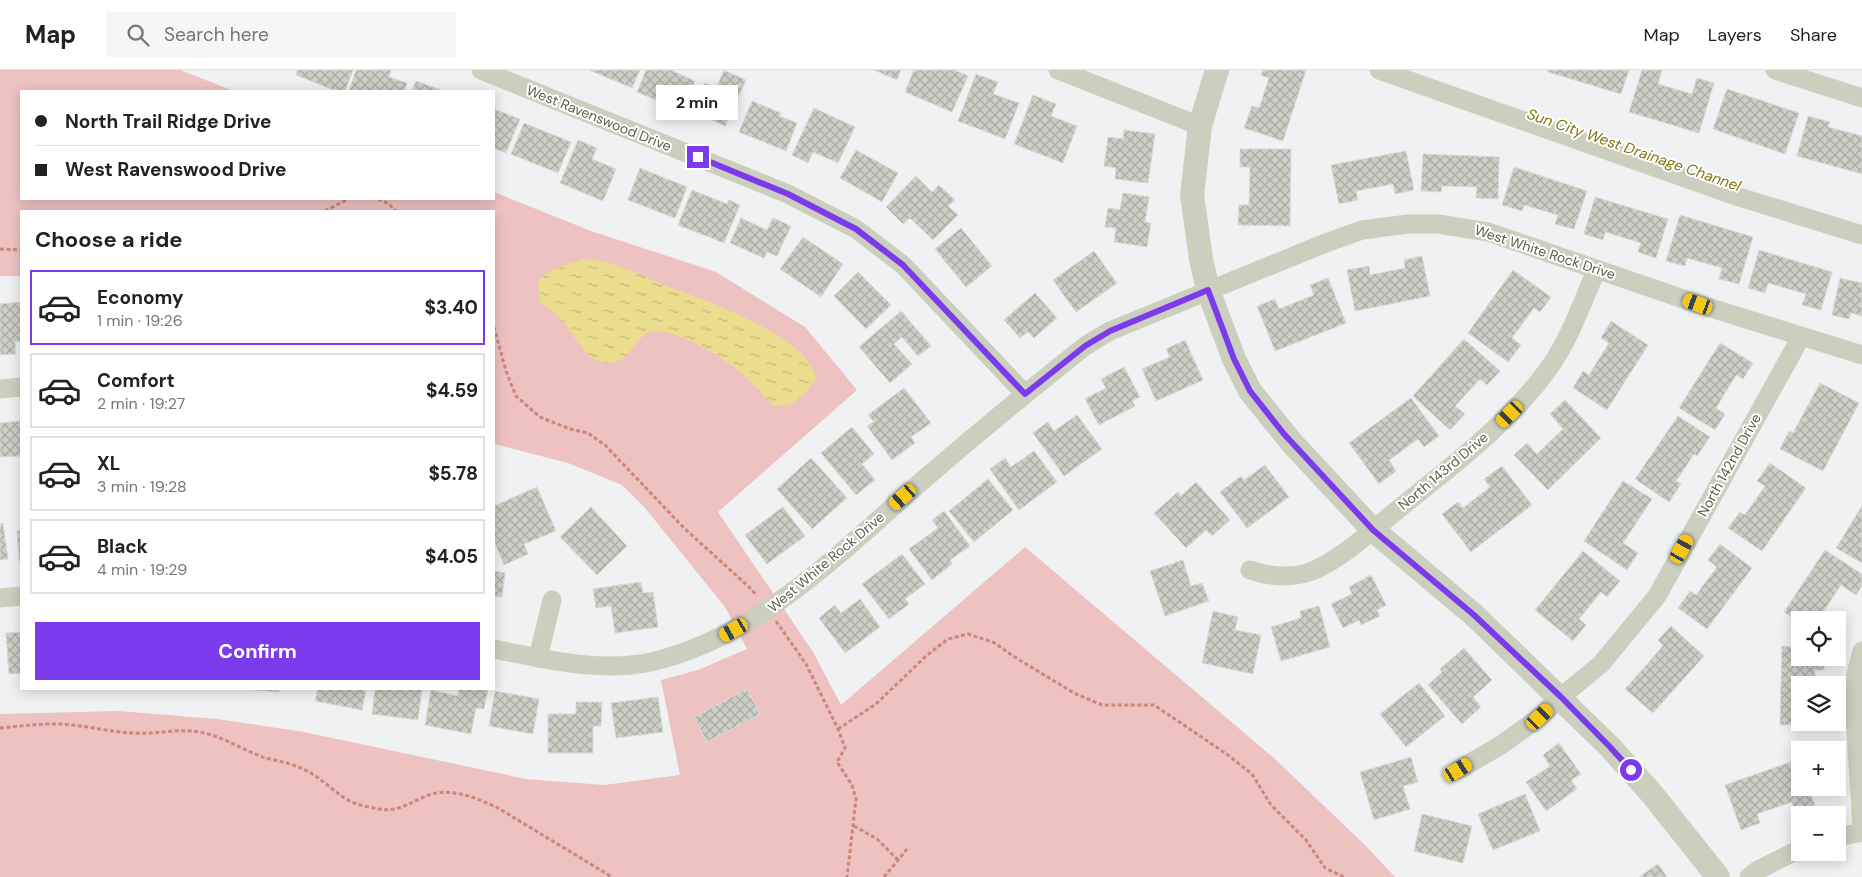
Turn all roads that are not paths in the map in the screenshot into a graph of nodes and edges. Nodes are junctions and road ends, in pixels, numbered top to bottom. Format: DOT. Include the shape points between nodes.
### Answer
graph roads {
  1 [pos="481,70"];
  2 [pos="1058,70"];
  3 [pos="1217,70"];
  4 [pos="1379,70"];
  5 [pos="1776,70"];
  6 [pos="1862,98"];
  7 [pos="1200,126"];
  8 [pos="1862,235"];
  9 [pos="1597,269"];
  10 [pos="1208,290"];
  11 [pos="1801,337"];
  12 [pos="1862,355"];
  13 [pos="20,387"];
  14 [pos="0,389"];
  15 [pos="1025,394"];
  16 [pos="1373,530"];
  17 [pos="1250,570"];
  18 [pos="20,596"];
  19 [pos="0,598"];
  20 [pos="552,600"];
  21 [pos="495,649"];
  22 [pos="1862,651"];
  23 [pos="538,658"];
  24 [pos="1561,697"];
  25 [pos="1458,770"];
  26 [pos="1862,830"];
  27 [pos="1846,835"];
  28 [pos="1791,854"];
  29 [pos="1718,877"];
  30 [pos="1749,877"];
  1 -- 15 [label="street, West Ravenswood Drive" via="788,194 856,229 903,265"];
  2 -- 7 [label="street"];
  3 -- 7 [label="street"];
  4 -- 8 [label="street" via="1739,196"];
  5 -- 6 [label="street"];
  7 -- 10 [label="street" via="1192,195"];
  9 -- 10 [label="street, West White Rock Drive" via="1488,232 1438,224 1408,224 1362,230"];
  9 -- 11 [label="street, West White Rock Drive"];
  9 -- 16 [label="street, North 143rd Drive" via="1561,348 1530,393 1501,423"];
  10 -- 15 [label="street, West White Rock Drive" via="1110,331 1085,346"];
  10 -- 16 [label="street" via="1250,391 1292,443"];
  11 -- 12 [label="street, West White Rock Drive"];
  11 -- 24 [label="street, North 142nd Drive" via="1657,596 1601,664"];
  13 -- 14 [label="street"];
  15 -- 23 [label="street, West White Rock Drive" via="768,611 717,640 651,662 600,665"];
  16 -- 17 [label="street, North 143rd Drive" via="1316,570 1276,576"];
  16 -- 24 [label="street" via="1474,615"];
  18 -- 19 [label="street"];
  20 -- 23 [label="street"];
  21 -- 23 [label="street, West White Rock Drive"];
  22 -- 26 [label="street" via="1853,685"];
  24 -- 25 [label="street, North 142nd Drive" via="1501,745"];
  24 -- 29 [label="street" via="1628,767"];
  26 -- 27 [label="street"];
  28 -- 30 [label="street"];
}
